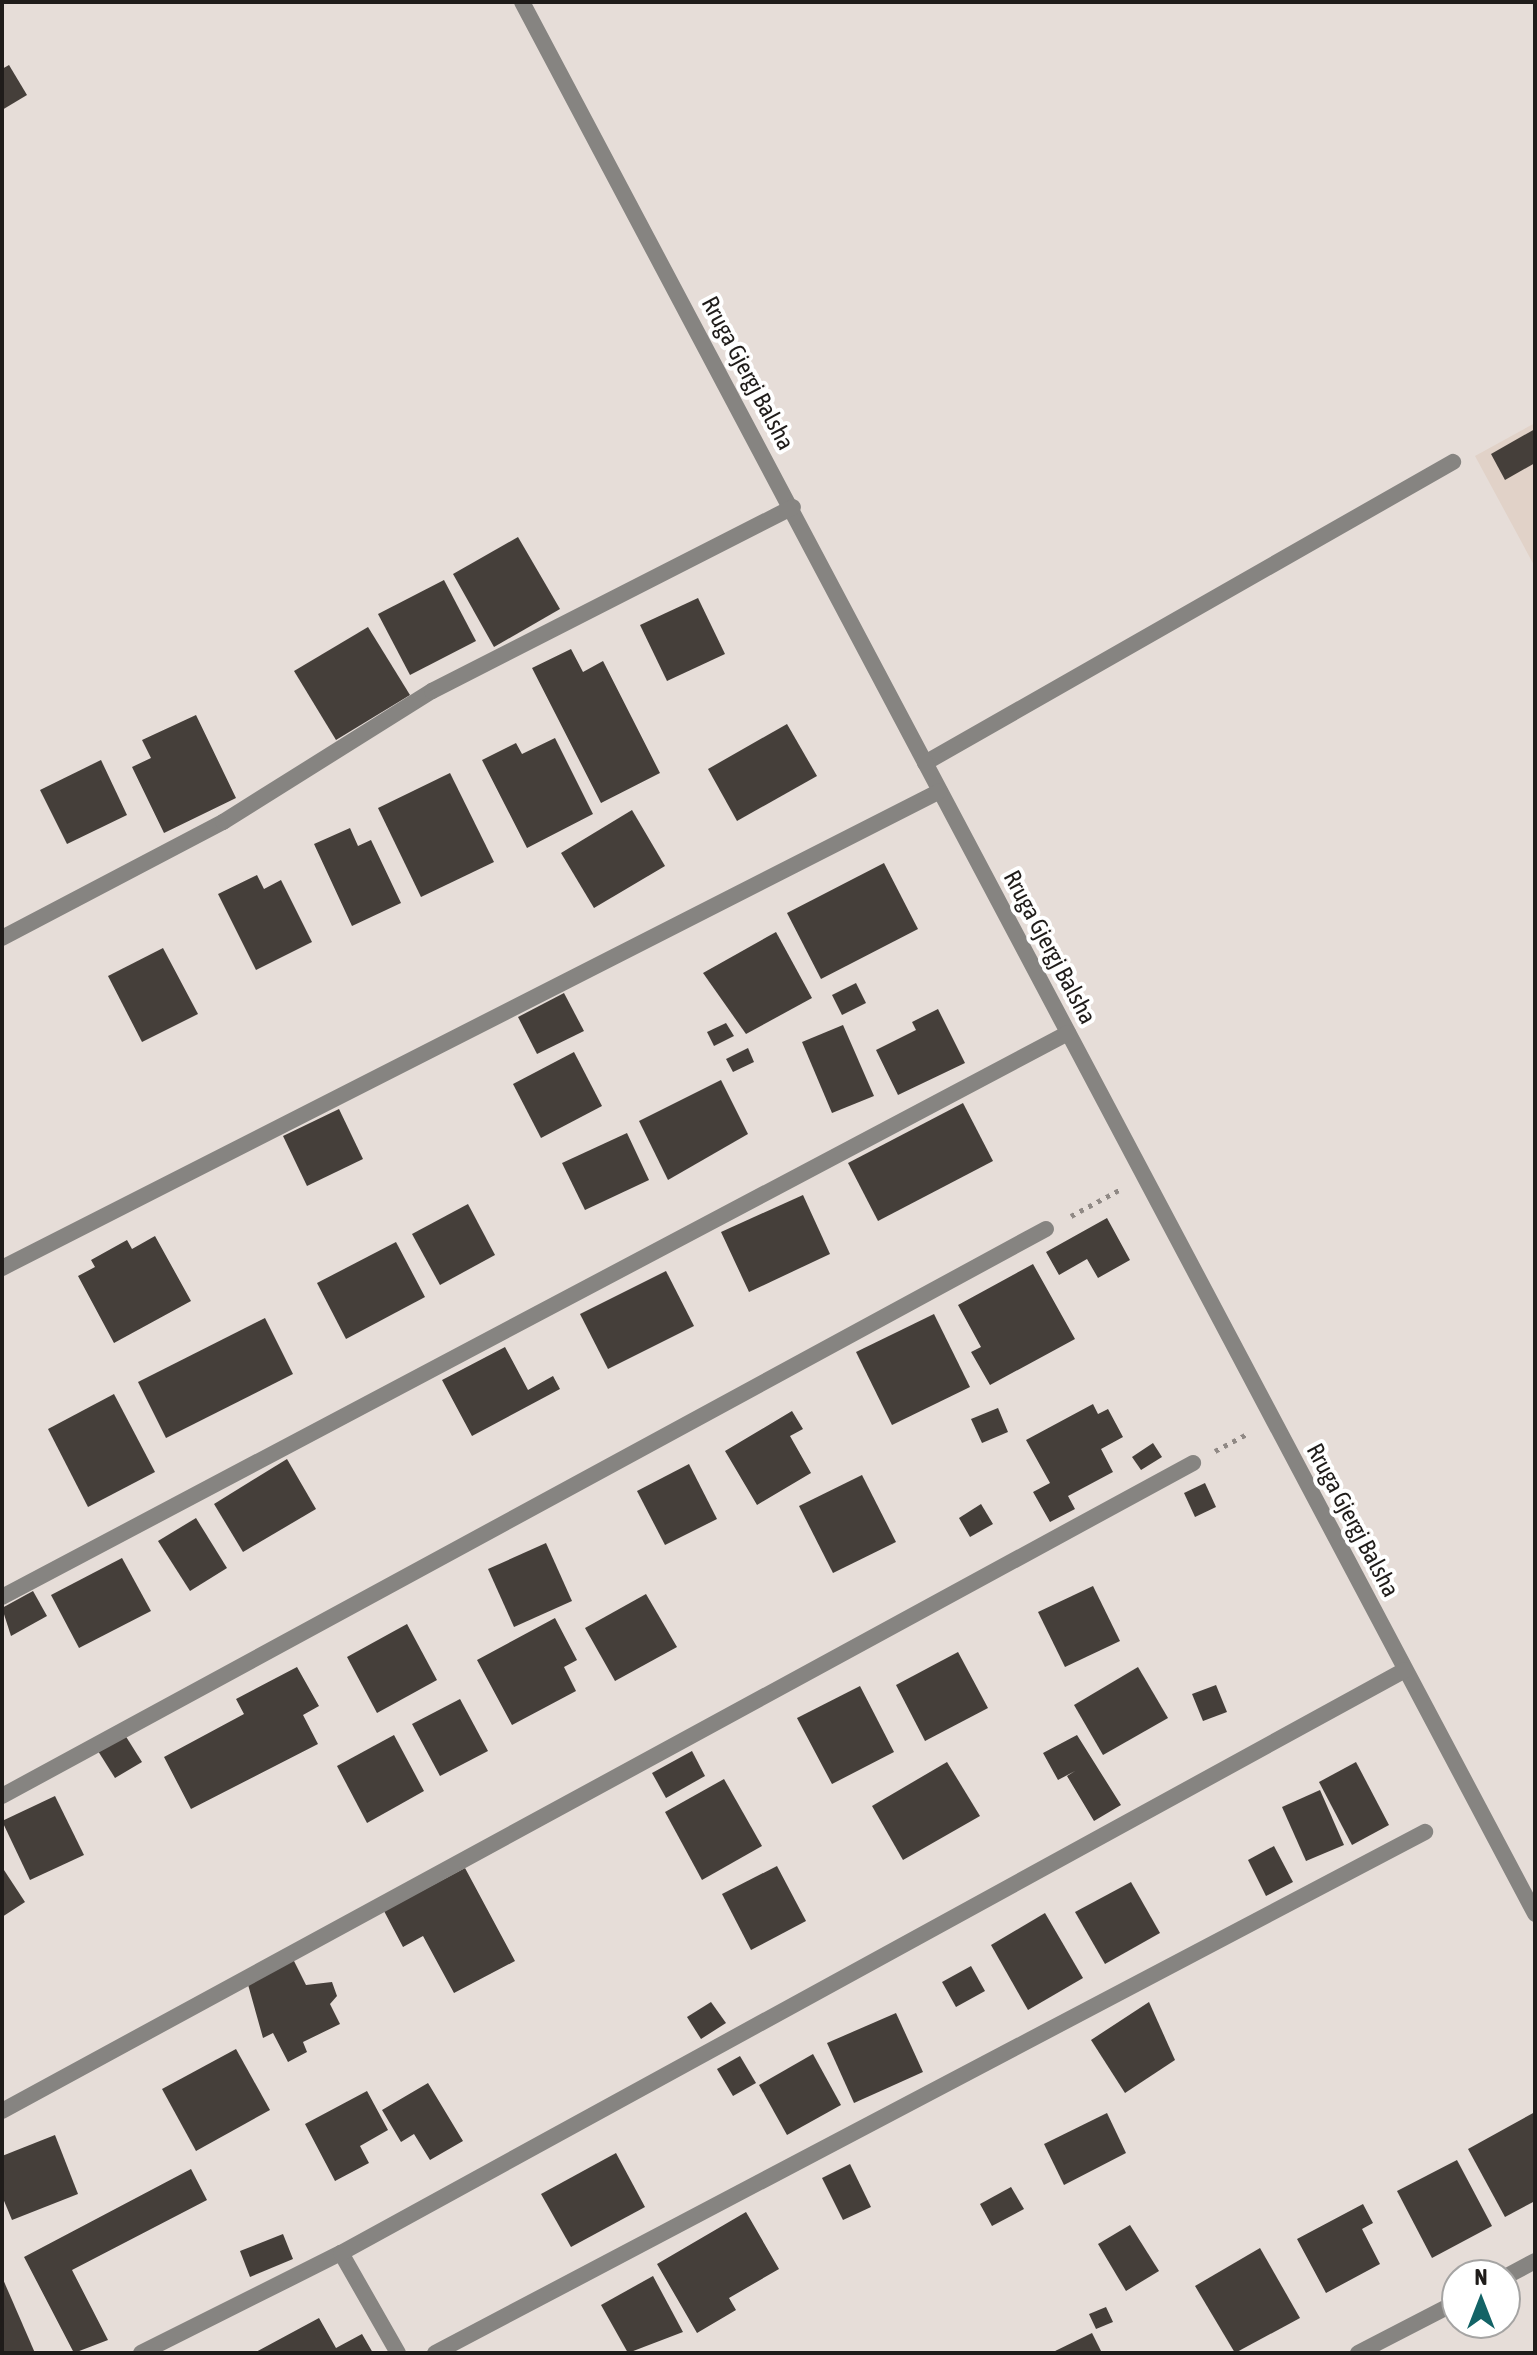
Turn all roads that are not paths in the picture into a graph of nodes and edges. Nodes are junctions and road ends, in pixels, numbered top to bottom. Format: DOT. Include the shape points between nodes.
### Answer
graph roads {
  1 [pos="522,2"];
  2 [pos="1453,462"];
  3 [pos="793,507"];
  4 [pos="925,763"];
  5 [pos="940,791"];
  6 [pos="2,938"];
  7 [pos="1068,1033"];
  8 [pos="1046,1229"];
  9 [pos="2,1268"];
  10 [pos="1193,1463"];
  11 [pos="2,1597"];
  12 [pos="1405,1670"];
  13 [pos="2,1796"];
  14 [pos="1425,1832"];
  15 [pos="1535,1914"];
  16 [pos="2,2111"];
  17 [pos="341,2253"];
  18 [pos="1441,2310"];
  19 [pos="141,2353"];
  20 [pos="398,2353"];
  21 [pos="435,2353"];
  22 [pos="1358,2353"];
  1 -- 3 [label="street, Rruga Gjergj Balsha"];
  2 -- 4 [label="street"];
  3 -- 4 [label="street, Rruga Gjergj Balsha"];
  3 -- 6 [label="street" via="432,691 223,822"];
  4 -- 5 [label="street, Rruga Gjergj Balsha"];
  5 -- 7 [label="street, Rruga Gjergj Balsha"];
  5 -- 9 [label="street"];
  7 -- 11 [label="street"];
  7 -- 12 [label="street, Rruga Gjergj Balsha"];
  8 -- 13 [label="street"];
  10 -- 16 [label="street"];
  12 -- 15 [label="street, Rruga Gjergj Balsha"];
  12 -- 17 [label="street"];
  14 -- 21 [label="street"];
  17 -- 19 [label="street"];
  17 -- 20 [label="street"];
  18 -- 22 [label="street"];
}
